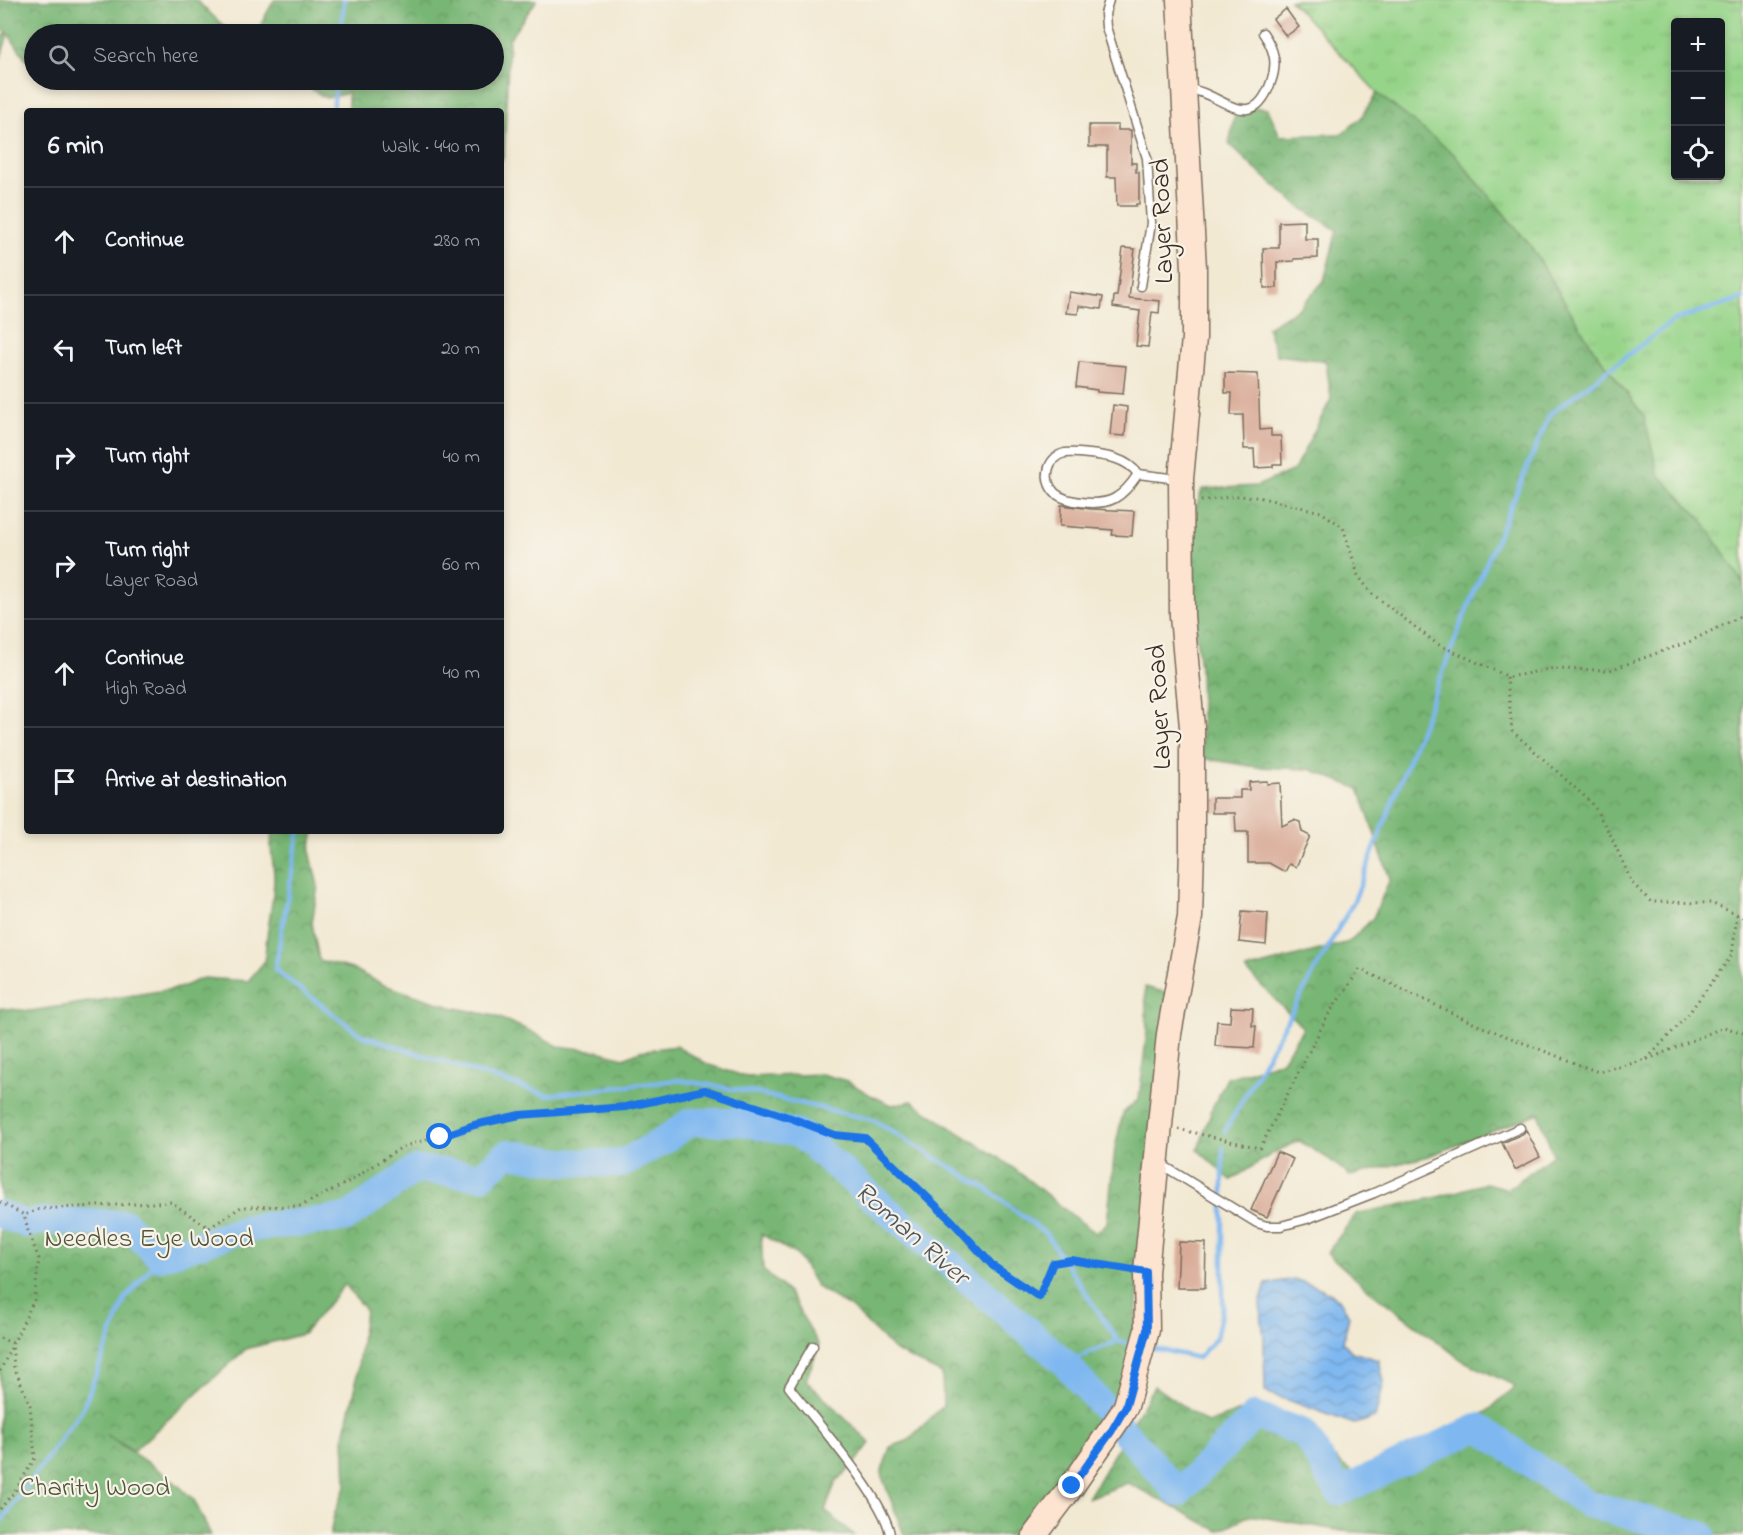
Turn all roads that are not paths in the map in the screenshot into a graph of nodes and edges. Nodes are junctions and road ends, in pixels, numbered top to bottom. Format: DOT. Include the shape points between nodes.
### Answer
graph roads {
  1 [pos="1109,0"];
  2 [pos="1179,0"];
  3 [pos="1263,33"];
  4 [pos="1184,89"];
  5 [pos="1141,286"];
  6 [pos="1138,474"];
  7 [pos="1181,479"];
  8 [pos="1520,1128"];
  9 [pos="1156,1162"];
  10 [pos="813,1346"];
  11 [pos="890,1535"];
  12 [pos="1035,1535"];
  1 -- 5 [label="lane" via="1106,27 1147,158 1151,223"];
  2 -- 4 [label="main road, Layer Road"];
  3 -- 4 [label="lane" via="1275,66 1268,91 1253,108 1233,109 1196,90"];
  4 -- 7 [label="main road, Layer Road" via="1194,338"];
  6 -- 6 [label="lane" via="1123,460 1066,453 1052,461 1047,473 1052,488 1063,498 1099,503 1118,497"];
  6 -- 7 [label="lane"];
  7 -- 9 [label="main road, Layer Road" via="1182,615 1192,727 1190,917 1169,1034"];
  8 -- 9 [label="lane" via="1374,1193 1281,1226 1257,1222"];
  9 -- 12 [label="main road, Layer Road" via="1146,1272 1147,1320 1119,1417"];
  10 -- 11 [label="lane" via="789,1387 858,1474 889,1524"];
}
